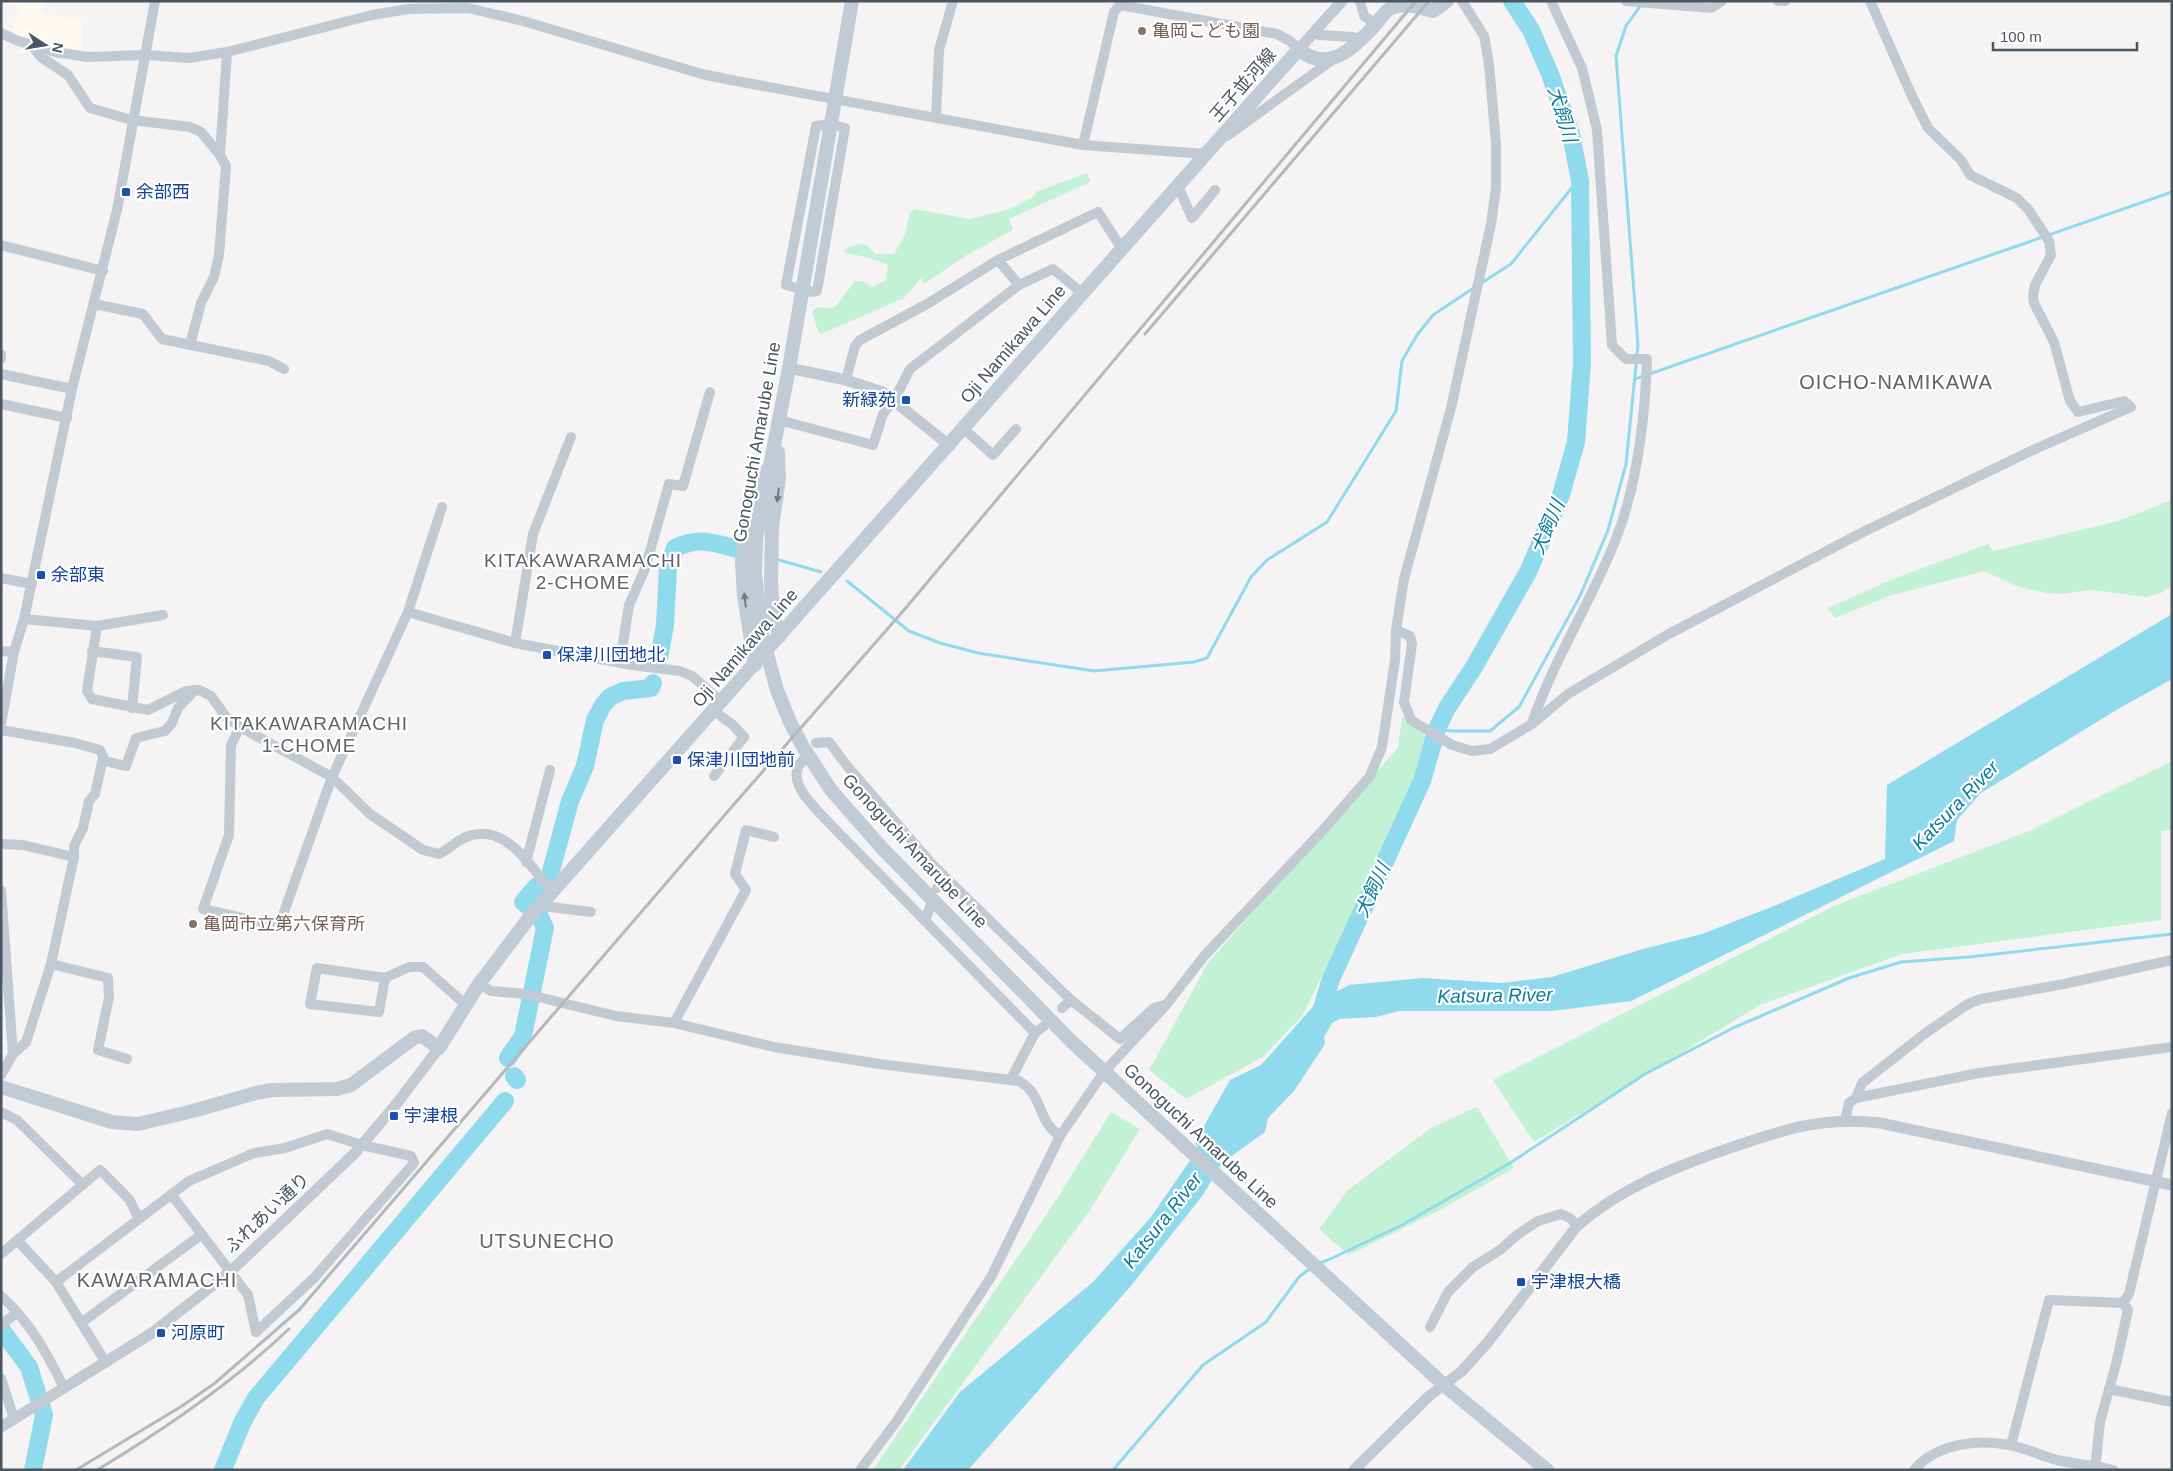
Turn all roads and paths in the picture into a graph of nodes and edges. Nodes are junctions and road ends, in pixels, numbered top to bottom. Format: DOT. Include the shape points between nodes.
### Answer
graph roads {
  1 [pos="155,1"];
  2 [pos="852,1"];
  3 [pos="953,1"];
  4 [pos="1342,1"];
  5 [pos="1360,1"];
  6 [pos="1447,1"];
  7 [pos="1462,1"];
  8 [pos="1551,1"];
  9 [pos="1626,1"];
  10 [pos="1722,1"];
  11 [pos="1778,1"];
  12 [pos="1785,1"];
  13 [pos="1870,1"];
  14 [pos="468,4"];
  15 [pos="1376,24"];
  16 [pos="1,33"];
  17 [pos="1319,35"];
  18 [pos="1361,40"];
  19 [pos="32,46"];
  20 [pos="1300,49"];
  21 [pos="227,52"];
  22 [pos="145,55"];
  23 [pos="1338,56"];
  24 [pos="834,98"];
  25 [pos="936,118"];
  26 [pos="132,120"];
  27 [pos="830,124"];
  28 [pos="1083,145"];
  29 [pos="1210,150"];
  30 [pos="220,155"];
  31 [pos="1178,186"];
  32 [pos="1215,190"];
  33 [pos="1,245"];
  34 [pos="1122,248"];
  35 [pos="998,260"];
  36 [pos="103,271"];
  37 [pos="1018,285"];
  38 [pos="1082,294"];
  39 [pos="94,304"];
  40 [pos="190,345"];
  41 [pos="1,354"];
  42 [pos="1,359"];
  43 [pos="789,368"];
  44 [pos="284,369"];
  45 [pos="1,374"];
  46 [pos="846,380"];
  47 [pos="72,389"];
  48 [pos="710,392"];
  49 [pos="894,400"];
  50 [pos="1,404"];
  51 [pos="66,418"];
  52 [pos="778,424"];
  53 [pos="964,429"];
  54 [pos="1016,429"];
  55 [pos="571,437"];
  56 [pos="950,446"];
  57 [pos="770,468"];
  58 [pos="442,507"];
  59 [pos="1,578"];
  60 [pos="32,584"];
  61 [pos="408,612"];
  62 [pos="163,615"];
  63 [pos="24,620"];
  64 [pos="97,626"];
  65 [pos="1396,630"];
  66 [pos="780,636"];
  67 [pos="514,642"];
  68 [pos="1,650"];
  69 [pos="92,651"];
  70 [pos="14,652"];
  71 [pos="620,662"];
  72 [pos="755,665"];
  73 [pos="195,690"];
  74 [pos="718,707"];
  75 [pos="132,708"];
  76 [pos="1,724"];
  77 [pos="1532,724"];
  78 [pos="240,727"];
  79 [pos="1,730"];
  80 [pos="807,750"];
  81 [pos="103,758"];
  82 [pos="550,770"];
  83 [pos="714,776"];
  84 [pos="332,777"];
  85 [pos="774,837"];
  86 [pos="1,844"];
  87 [pos="74,857"];
  88 [pos="526,862"];
  89 [pos="944,876"];
  90 [pos="937,888"];
  91 [pos="1,890"];
  92 [pos="546,899"];
  93 [pos="930,907"];
  94 [pos="591,912"];
  95 [pos="925,920"];
  96 [pos="2172,960"];
  97 [pos="51,964"];
  98 [pos="385,978"];
  99 [pos="479,984"];
  100 [pos="1070,1000"];
  101 [pos="466,1005"];
  102 [pos="1166,1005"];
  103 [pos="1062,1008"];
  104 [pos="674,1023"];
  105 [pos="1044,1026"];
  106 [pos="1036,1033"];
  107 [pos="2172,1047"];
  108 [pos="438,1048"];
  109 [pos="13,1054"];
  110 [pos="127,1059"];
  111 [pos="1104,1072"];
  112 [pos="1,1075"];
  113 [pos="1011,1079"];
  114 [pos="1,1087"];
  115 [pos="1856,1098"];
  116 [pos="1,1112"];
  117 [pos="2172,1112"];
  118 [pos="1845,1120"];
  119 [pos="1060,1136"];
  120 [pos="362,1145"];
  121 [pos="2156,1182"];
  122 [pos="83,1185"];
  123 [pos="2172,1186"];
  124 [pos="171,1194"];
  125 [pos="139,1219"];
  126 [pos="1576,1226"];
  127 [pos="202,1235"];
  128 [pos="17,1240"];
  129 [pos="1,1254"];
  130 [pos="231,1271"];
  131 [pos="56,1282"];
  132 [pos="1,1296"];
  133 [pos="2123,1303"];
  134 [pos="14,1315"];
  135 [pos="82,1323"];
  136 [pos="1,1324"];
  137 [pos="1430,1327"];
  138 [pos="106,1363"];
  139 [pos="1,1378"];
  140 [pos="1444,1385"];
  141 [pos="64,1388"];
  142 [pos="2109,1389"];
  143 [pos="2172,1402"];
  144 [pos="14,1419"];
  145 [pos="1,1427"];
  146 [pos="2011,1446"];
  147 [pos="2095,1468"];
  148 [pos="860,1470"];
  149 [pos="1354,1470"];
  150 [pos="1547,1470"];
  151 [pos="1914,1470"];
  152 [pos="2113,1470"];
  1 -- 22 [label="street"];
  2 -- 24 [label="main road, Gonoguchi Amarube Line"];
  3 -- 25 [label="street" via="939,50"];
  4 -- 20 [label="street"];
  5 -- 15 [label="street" via="1364,16"];
  6 -- 15 [label="main road, Oji Namikawa Line" via="1433,11 1399,5 1389,9"];
  7 -- 65 [label="street" via="1484,36 1496,144 1496,188 1451,408 1404,580"];
  8 -- 77 [label="street" via="1582,68 1597,130 1612,345 1626,359 1647,359 1646,394 1635,472 1616,538 1544,688"];
  9 -- 10 [label="street" via="1711,8"];
  11 -- 12 [label="street"];
  13 -- 77 [label="street" via="1928,128 1961,160 1970,175 2017,198 2049,241 2051,255 2035,285 2034,304 2054,342 2070,401 2078,412 2124,401 2131,407 1863,532 1667,635 1568,694"];
  14 -- 21 [label="street" via="372,15"];
  14 -- 24 [label="street" via="702,74"];
  15 -- 18 [label="main road, Oji Namikawa Line"];
  16 -- 19 [label="street"];
  17 -- 18 [label="street"];
  18 -- 23 [label="main road, Oji Namikawa Line"];
  19 -- 22 [label="street" via="88,57"];
  19 -- 26 [label="street" via="41,57 68,75 90,108"];
  20 -- 23 [label="main road" via="1315,60 1325,61"];
  20 -- 28 [label="street" via="1277,34 1120,5 1114,12"];
  20 -- 29 [label="main road, 王子並河線"];
  21 -- 22 [label="street" via="189,58"];
  21 -- 30 [label="street"];
  22 -- 26 [label="street"];
  23 -- 29 [label="street, Oji Namikawa Line"];
  24 -- 25 [label="street"];
  24 -- 27 [label="main road, Gonoguchi Amarube Line"];
  25 -- 28 [label="street"];
  26 -- 30 [label="street" via="190,127 201,132"];
  26 -- 36 [label="street"];
  27 -- 27 [label="street" via="845,128 817,291 811,292 786,285 816,126"];
  27 -- 43 [label="main road, Gonoguchi Amarube Line"];
  28 -- 29 [label="street"];
  29 -- 31 [label="main road, Oji Namikawa Line"];
  30 -- 40 [label="street" via="226,166 219,255"];
  31 -- 32 [label="street" via="1192,218"];
  31 -- 34 [label="main road, Oji Namikawa Line"];
  33 -- 36 [label="street"];
  34 -- 35 [label="street" via="1098,212"];
  34 -- 38 [label="main road, Oji Namikawa Line"];
  35 -- 37 [label="street"];
  35 -- 46 [label="street" via="860,340 855,346"];
  36 -- 39 [label="street"];
  37 -- 38 [label="street" via="1053,269"];
  37 -- 49 [label="street" via="910,368"];
  38 -- 53 [label="main road, Oji Namikawa Line"];
  39 -- 40 [label="street" via="143,314 162,339"];
  39 -- 47 [label="street"];
  40 -- 44 [label="street" via="269,361"];
  41 -- 42 [label="street"];
  43 -- 46 [label="street"];
  43 -- 52 [label="main road, Gonoguchi Amarube Line"];
  45 -- 47 [label="street"];
  46 -- 49 [label="street" via="883,392"];
  47 -- 51 [label="street"];
  48 -- 71 [label="street" via="683,486 669,484 645,569 629,605"];
  49 -- 52 [label="street" via="883,414 873,445"];
  49 -- 56 [label="street"];
  50 -- 51 [label="street"];
  51 -- 60 [label="street"];
  52 -- 57 [label="main road, Gonoguchi Amarube Line"];
  52 -- 66 [label="main road, one-way" via="780,478 772,527 771,581 773,616"];
  53 -- 54 [label="street" via="992,455"];
  53 -- 56 [label="main road, Oji Namikawa Line"];
  55 -- 67 [label="street" via="533,534"];
  56 -- 66 [label="main road, Oji Namikawa Line"];
  72 -- 57 [label="main road, one-way" via="742,562 754,485"];
  57 -- 80 [label="main road, Gonoguchi Amarube Line" via="756,539 755,573 762,635 777,690"];
  58 -- 61 [label="street"];
  59 -- 60 [label="street"];
  60 -- 63 [label="street"];
  61 -- 67 [label="street"];
  61 -- 84 [label="street"];
  62 -- 64 [label="street"];
  63 -- 64 [label="street"];
  63 -- 70 [label="street"];
  64 -- 69 [label="street"];
  65 -- 77 [label="street" via="1410,636 1412,644 1404,702 1411,720 1422,728 1452,745 1472,750 1490,749"];
  65 -- 102 [label="street" via="1396,660 1382,747 1370,776 1205,955"];
  66 -- 72 [label="main road, Oji Namikawa Line"];
  67 -- 71 [label="street"];
  68 -- 70 [label="street"];
  69 -- 75 [label="street" via="87,690 92,699"];
  69 -- 75 [label="street" via="137,657"];
  70 -- 76 [label="street"];
  71 -- 74 [label="street" via="680,671 692,676"];
  72 -- 74 [label="main road, Oji Namikawa Line"];
  73 -- 75 [label="street" via="186,691 148,710"];
  73 -- 78 [label="street" via="211,696 226,717"];
  73 -- 81 [label="street" via="178,708 165,731 136,738 126,766"];
  74 -- 83 [label="street" via="744,737"];
  74 -- 92 [label="main road, Oji Namikawa Line"];
  78 -- 84 [label="street"];
  78 -- 84 [label="street" via="231,745 229,835 203,909 279,926"];
  79 -- 81 [label="street" via="75,743 100,750"];
  80 -- 89 [label="street" via="829,742"];
  80 -- 95 [label="street" via="796,766 796,780 808,799"];
  80 -- 111 [label="main road, Gonoguchi Amarube Line" via="831,790 881,847"];
  81 -- 87 [label="street" via="95,794 89,801 83,828 74,846"];
  82 -- 88 [label="street"];
  84 -- 88 [label="street" via="370,814 423,850 440,854 464,838 490,833 504,839"];
  85 -- 104 [label="street" via="746,830 735,874 746,890"];
  86 -- 87 [label="street" via="23,845"];
  87 -- 97 [label="street"];
  88 -- 92 [label="street"];
  89 -- 90 [label="street"];
  89 -- 100 [label="street"];
  91 -- 109 [label="street"];
  92 -- 94 [label="street" via="550,907"];
  92 -- 99 [label="main road, Oji Namikawa Line"];
  93 -- 95 [label="street"];
  95 -- 106 [label="street"];
  96 -- 115 [label="street" via="1968,1004 1862,1083"];
  97 -- 109 [label="street" via="26,1042"];
  97 -- 110 [label="street" via="108,978 109,997 98,1050"];
  98 -- 98 [label="street" via="316,968 310,1004 379,1012"];
  98 -- 101 [label="street" via="409,967 423,967"];
  99 -- 101 [label="main road, Oji Namikawa Line"];
  99 -- 104 [label="street" via="492,990 530,995 616,1016"];
  100 -- 102 [label="street" via="1120,1040 1154,1008"];
  100 -- 103 [label="street"];
  101 -- 108 [label="main road, Oji Namikawa Line"];
  102 -- 111 [label="street"];
  104 -- 113 [label="street" via="774,1047 955,1074"];
  105 -- 106 [label="street"];
  106 -- 113 [label="street"];
  107 -- 115 [label="street" via="1979,1073"];
  108 -- 114 [label="main road" via="422,1036 414,1038 351,1085 336,1089 272,1090 138,1124 112,1122"];
  108 -- 120 [label="street, ふれあい通り"];
  109 -- 112 [label="street"];
  111 -- 119 [label="street"];
  111 -- 140 [label="main road, Gonoguchi Amarube Line"];
  113 -- 119 [label="street" via="1027,1085 1043,1119"];
  115 -- 118 [label="street" via="1849,1103"];
  116 -- 122 [label="street" via="17,1120"];
  117 -- 121 [label="street"];
  118 -- 121 [label="street" via="1880,1122"];
  118 -- 126 [label="street" via="1798,1126 1652,1178 1612,1198"];
  119 -- 148 [label="street" via="991,1277 896,1422"];
  120 -- 124 [label="street" via="327,1134 286,1148 254,1153 189,1181"];
  120 -- 130 [label="street, ふれあい通り"];
  120 -- 130 [label="street" via="411,1156 414,1163 314,1278 256,1332 248,1295"];
  121 -- 123 [label="street"];
  121 -- 133 [label="street" via="2129,1294"];
  122 -- 125 [label="street" via="100,1170 128,1199"];
  122 -- 128 [label="street"];
  124 -- 125 [label="street"];
  124 -- 127 [label="street"];
  125 -- 131 [label="street"];
  126 -- 137 [label="street" via="1561,1214 1538,1221 1517,1235 1473,1267 1448,1292"];
  126 -- 140 [label="street" via="1488,1342"];
  127 -- 130 [label="street"];
  127 -- 135 [label="street"];
  128 -- 129 [label="street"];
  128 -- 131 [label="street"];
  130 -- 138 [label="street, ふれあい通り" via="152,1333"];
  131 -- 135 [label="street"];
  132 -- 141 [label="street" via="31,1328"];
  133 -- 142 [label="street" via="2128,1310"];
  133 -- 146 [label="street" via="2049,1300"];
  134 -- 136 [label="street"];
  135 -- 138 [label="street"];
  138 -- 141 [label="street, ふれあい通り"];
  139 -- 144 [label="street"];
  140 -- 149 [label="street"];
  140 -- 150 [label="main road, Gonoguchi Amarube Line"];
  141 -- 144 [label="street, ふれあい通り"];
  142 -- 143 [label="street"];
  142 -- 147 [label="street" via="2100,1422"];
  144 -- 145 [label="street"];
  146 -- 147 [label="street"];
  146 -- 151 [label="street" via="1962,1444 1938,1451"];
  147 -- 152 [label="street"];
}
